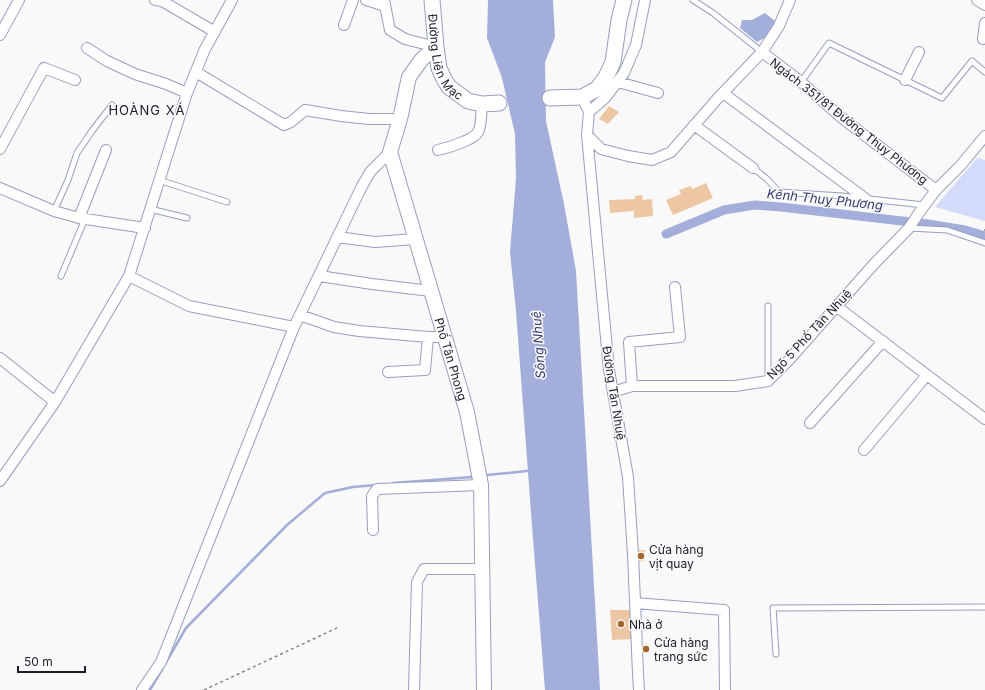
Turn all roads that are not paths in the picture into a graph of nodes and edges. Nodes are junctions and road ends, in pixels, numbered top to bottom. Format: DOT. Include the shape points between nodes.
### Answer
graph roads {
  1 [pos="19,0"];
  2 [pos="155,0"];
  3 [pos="232,0"];
  4 [pos="353,0"];
  5 [pos="366,0"];
  6 [pos="432,0"];
  7 [pos="624,0"];
  8 [pos="645,0"];
  9 [pos="693,0"];
  10 [pos="790,0"];
  11 [pos="977,0"];
  12 [pos="384,3"];
  13 [pos="985,5"];
  14 [pos="985,23"];
  15 [pos="344,25"];
  16 [pos="215,32"];
  17 [pos="0,35"];
  18 [pos="983,39"];
  19 [pos="436,47"];
  20 [pos="87,48"];
  21 [pos="762,52"];
  22 [pos="919,52"];
  23 [pos="196,72"];
  24 [pos="985,72"];
  25 [pos="76,80"];
  26 [pos="905,80"];
  27 [pos="618,82"];
  28 [pos="801,82"];
  29 [pos="723,92"];
  30 [pos="188,93"];
  31 [pos="658,93"];
  32 [pos="582,97"];
  33 [pos="550,98"];
  34 [pos="499,102"];
  35 [pos="482,104"];
  36 [pos="112,105"];
  37 [pos="589,112"];
  38 [pos="400,119"];
  39 [pos="694,125"];
  40 [pos="586,135"];
  41 [pos="985,136"];
  42 [pos="0,149"];
  43 [pos="106,150"];
  44 [pos="438,150"];
  45 [pos="390,152"];
  46 [pos="753,168"];
  47 [pos="159,180"];
  48 [pos="0,188"];
  49 [pos="936,190"];
  50 [pos="866,199"];
  51 [pos="227,202"];
  52 [pos="923,207"];
  53 [pos="150,209"];
  54 [pos="54,211"];
  55 [pos="187,218"];
  56 [pos="82,219"];
  57 [pos="145,228"];
  58 [pos="909,228"];
  59 [pos="338,237"];
  60 [pos="416,239"];
  61 [pos="985,243"];
  62 [pos="61,276"];
  63 [pos="129,276"];
  64 [pos="319,276"];
  65 [pos="674,287"];
  66 [pos="431,291"];
  67 [pos="768,306"];
  68 [pos="836,306"];
  69 [pos="300,316"];
  70 [pos="294,327"];
  71 [pos="428,337"];
  72 [pos="445,337"];
  73 [pos="882,341"];
  74 [pos="0,358"];
  75 [pos="388,372"];
  76 [pos="927,375"];
  77 [pos="768,381"];
  78 [pos="632,386"];
  79 [pos="613,392"];
  80 [pos="55,402"];
  81 [pos="985,419"];
  82 [pos="810,423"];
  83 [pos="864,450"];
  84 [pos="0,481"];
  85 [pos="481,485"];
  86 [pos="373,530"];
  87 [pos="482,569"];
  88 [pos="635,603"];
  89 [pos="985,607"];
  90 [pos="776,654"];
  91 [pos="142,690"];
  92 [pos="414,690"];
  93 [pos="484,690"];
  94 [pos="639,690"];
  95 [pos="725,690"];
  1 -- 17 [label="street"];
  2 -- 16 [label="street" via="162,1"];
  3 -- 16 [label="street"];
  4 -- 15 [label="street"];
  5 -- 12 [label="street"];
  6 -- 19 [label="main road, Đường Liên Mạc"];
  7 -- 32 [label="main road" via="613,62 597,89"];
  8 -- 27 [label="street" via="636,45"];
  9 -- 21 [label="lane"];
  10 -- 21 [label="street" via="779,16 779,26"];
  11 -- 13 [label="street"];
  12 -- 19 [label="street" via="390,30 404,39"];
  14 -- 18 [label="street"];
  16 -- 23 [label="street"];
  19 -- 35 [label="main road, Đường Liên Mạc" via="439,68 449,87 468,101"];
  19 -- 38 [label="street" via="422,59 409,77"];
  20 -- 30 [label="street" via="135,74"];
  21 -- 28 [label="street, Ngách 351/81 Đường Thụy Phương"];
  21 -- 29 [label="street"];
  22 -- 26 [label="street"];
  23 -- 30 [label="street"];
  23 -- 38 [label="street" via="284,125 305,110 369,119"];
  24 -- 26 [label="lane" via="972,60 942,98"];
  25 -- 42 [label="street" via="44,68"];
  26 -- 28 [label="lane" via="829,43"];
  27 -- 31 [label="street"];
  27 -- 37 [label="street"];
  28 -- 49 [label="street, Ngách 351/81 Đường Thụy Phương" via="842,118"];
  29 -- 39 [label="street"];
  29 -- 50 [label="street"];
  30 -- 47 [label="street"];
  32 -- 33 [label="main road"];
  32 -- 37 [label="street"];
  34 -- 35 [label="main road, Đường Liên Mạc"];
  35 -- 44 [label="street" via="476,134"];
  36 -- 54 [label="lane" via="77,153"];
  37 -- 40 [label="street, Đường Tân Nhuệ"];
  38 -- 45 [label="street"];
  39 -- 40 [label="street" via="672,152 652,160 600,149"];
  39 -- 46 [label="street"];
  40 -- 79 [label="street, Đường Tân Nhuệ"];
  41 -- 49 [label="street, Ngõ 5 Phố Tân Nhuệ"];
  43 -- 56 [label="street"];
  45 -- 59 [label="street" via="370,172"];
  45 -- 60 [label="street, Phố Tân Phong"];
  46 -- 50 [label="lane" via="779,192"];
  47 -- 51 [label="lane"];
  47 -- 53 [label="street"];
  48 -- 54 [label="street"];
  49 -- 52 [label="street, Ngõ 5 Phố Tân Nhuệ"];
  50 -- 52 [label="lane"];
  52 -- 58 [label="street, Ngõ 5 Phố Tân Nhuệ"];
  53 -- 55 [label="lane"];
  53 -- 57 [label="street"];
  54 -- 56 [label="street"];
  56 -- 57 [label="street"];
  56 -- 62 [label="lane"];
  57 -- 63 [label="street"];
  58 -- 61 [label="lane" via="947,230"];
  58 -- 68 [label="street, Ngõ 5 Phố Tân Nhuệ"];
  59 -- 60 [label="street" via="375,242"];
  59 -- 64 [label="street"];
  60 -- 66 [label="street, Phố Tân Phong"];
  63 -- 70 [label="street" via="189,306"];
  63 -- 80 [label="street"];
  64 -- 66 [label="street"];
  64 -- 69 [label="street"];
  65 -- 78 [label="street" via="680,337 629,342"];
  66 -- 72 [label="street, Phố Tân Phong"];
  67 -- 77 [label="lane"];
  68 -- 73 [label="street"];
  68 -- 77 [label="street, Ngõ 5 Phố Tân Nhuệ"];
  69 -- 70 [label="street"];
  69 -- 71 [label="street" via="334,327"];
  70 -- 91 [label="street" via="160,662"];
  71 -- 72 [label="street"];
  71 -- 75 [label="street" via="425,370"];
  72 -- 85 [label="street, Phố Tân Phong" via="467,412"];
  73 -- 76 [label="street"];
  73 -- 82 [label="street"];
  74 -- 80 [label="street"];
  76 -- 81 [label="street"];
  76 -- 83 [label="street"];
  77 -- 78 [label="street, Ngõ 5 Phố Tân Nhuệ" via="735,386"];
  78 -- 79 [label="street, Ngõ 5 Phố Tân Nhuệ"];
  79 -- 88 [label="street, Đường Tân Nhuệ" via="628,477"];
  80 -- 84 [label="street"];
  85 -- 86 [label="street" via="377,489 372,496"];
  85 -- 87 [label="street, Phố Tân Phong"];
  87 -- 92 [label="street" via="424,569 417,582"];
  87 -- 93 [label="street, Phố Tân Phong"];
  88 -- 94 [label="street, Đường Tân Nhuệ"];
  88 -- 95 [label="street" via="724,610"];
  89 -- 90 [label="lane" via="773,608"];
}
